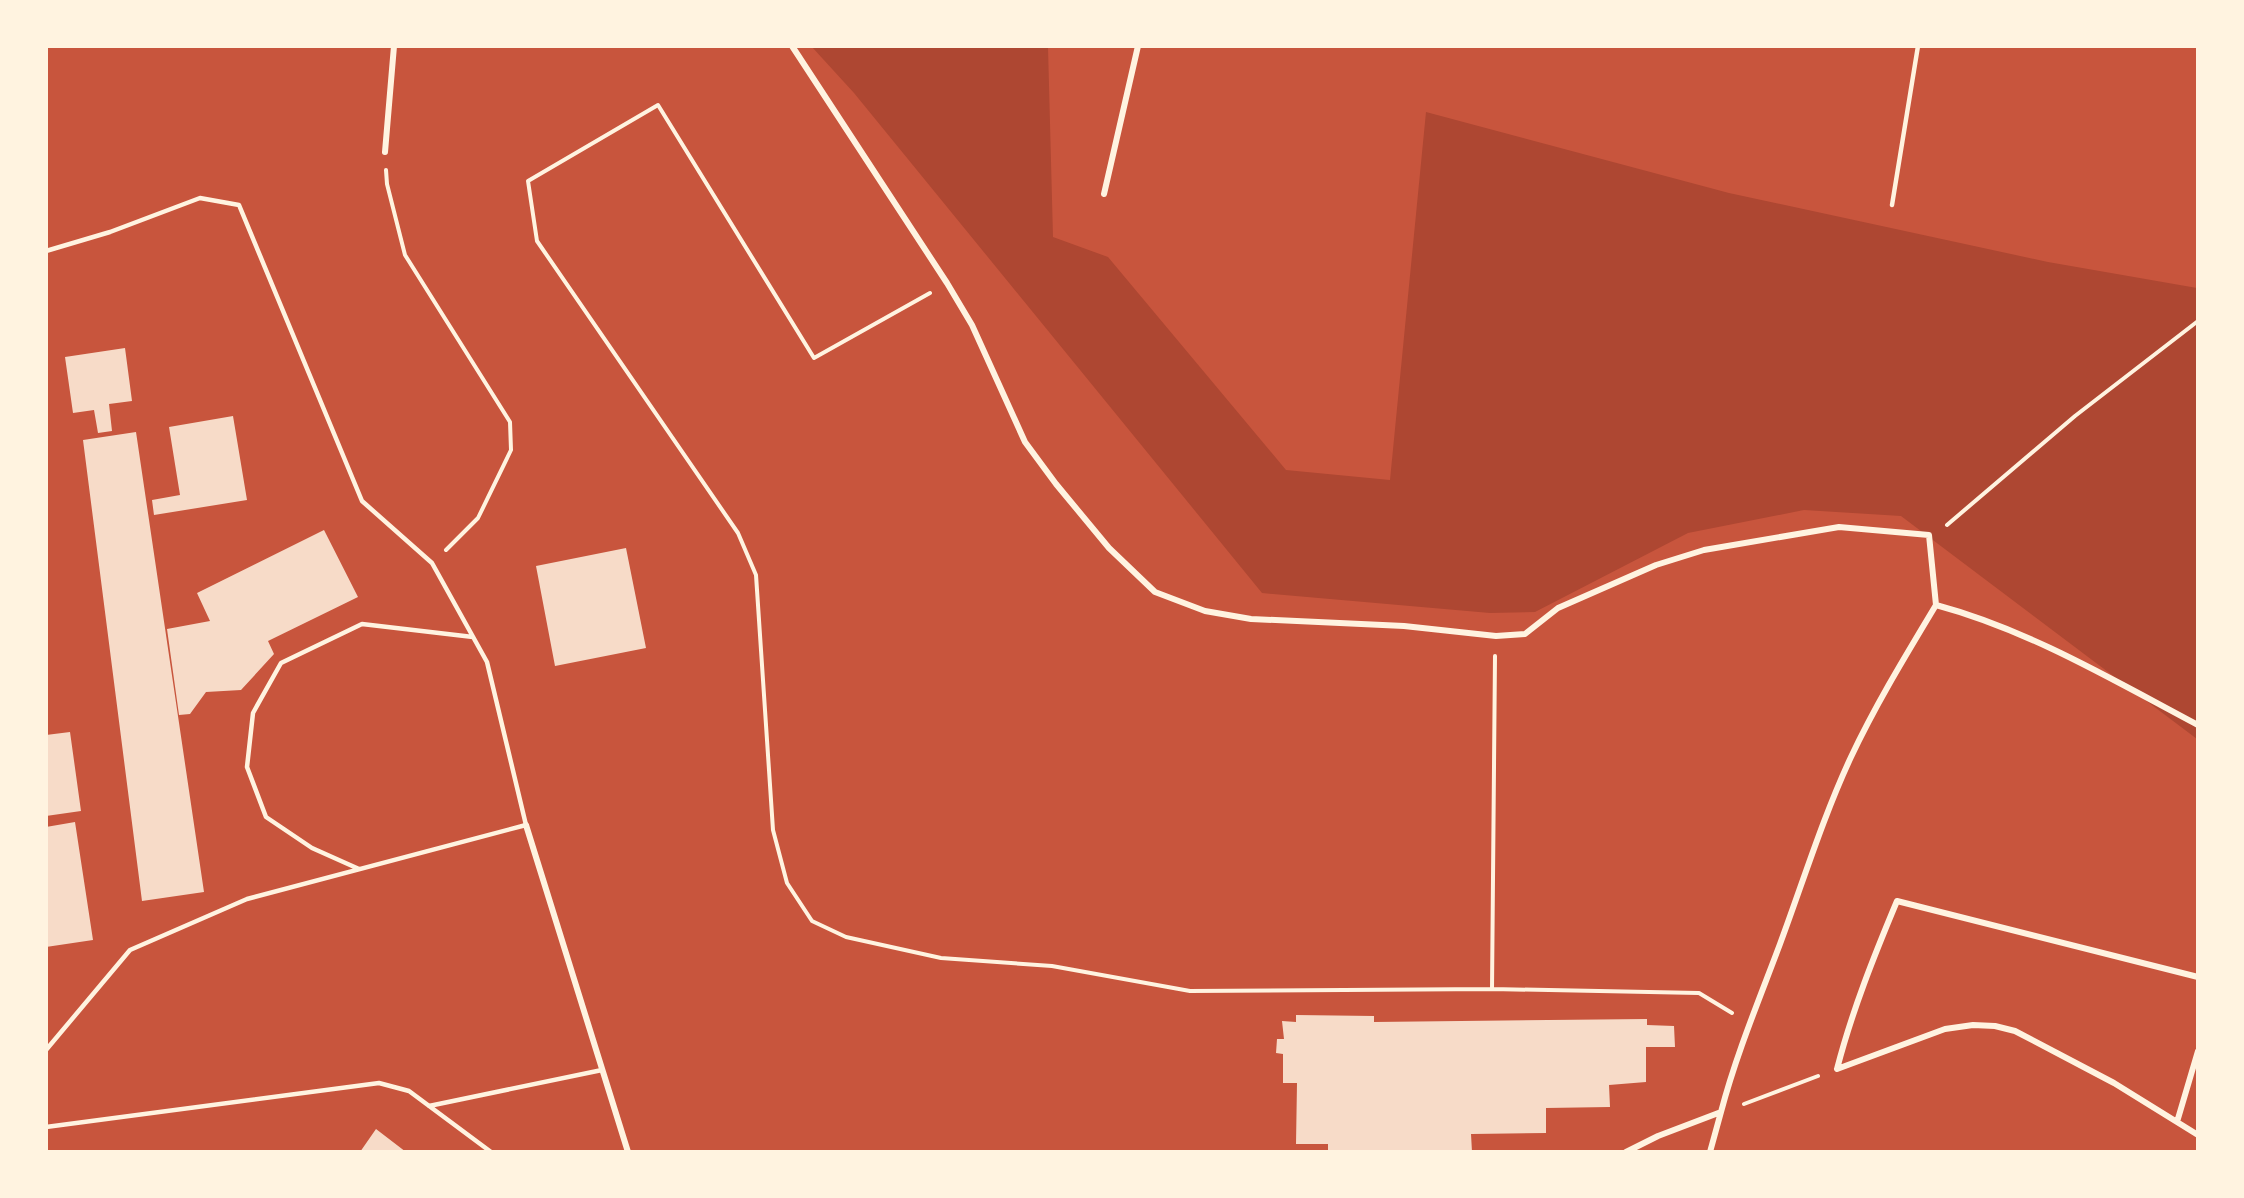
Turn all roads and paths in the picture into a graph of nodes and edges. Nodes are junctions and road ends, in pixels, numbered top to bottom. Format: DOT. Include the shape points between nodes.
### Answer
graph roads {
  1 [pos="394,46"];
  2 [pos="792,46"];
  3 [pos="1138,46"];
  4 [pos="1918,46"];
  5 [pos="385,152"];
  6 [pos="1104,194"];
  7 [pos="1892,205"];
  8 [pos="46,251"];
  9 [pos="948,283"];
  10 [pos="2198,321"];
  11 [pos="1929,535"];
  12 [pos="432,563"];
  13 [pos="1936,605"];
  14 [pos="1496,636"];
  15 [pos="473,638"];
  16 [pos="2198,724"];
  17 [pos="526,825"];
  18 [pos="359,869"];
  19 [pos="2198,977"];
  20 [pos="1492,989"];
  21 [pos="1750,1025"];
  22 [pos="46,1050"];
  23 [pos="2198,1051"];
  24 [pos="1837,1069"];
  25 [pos="602,1070"];
  26 [pos="429,1106"];
  27 [pos="1721,1112"];
  28 [pos="2177,1122"];
  29 [pos="46,1127"];
  30 [pos="2198,1135"];
  31 [pos="491,1152"];
  32 [pos="628,1152"];
  33 [pos="1626,1152"];
  34 [pos="1710,1152"];
  1 -- 5 [label="street"];
  2 -- 9 [label="street"];
  3 -- 6 [label="street"];
  4 -- 7 [label="lane"];
  5 -- 12 [label="path" via="387,184 405,255 510,422 511,450 478,518"];
  8 -- 12 [label="lane" via="200,198 238,205 362,501"];
  9 -- 14 [label="street" via="972,325 1025,442 1109,548 1155,592 1205,611 1251,619 1404,626"];
  9 -- 20 [label="path" via="814,358 658,105 528,181 537,241 738,533 756,575 774,830 787,883 812,921 846,937 941,958 1052,966 1190,991"];
  10 -- 11 [label="path" via="2075,416 1939,532"];
  11 -- 13 [label="street"];
  11 -- 14 [label="street" via="1839,527 1704,549 1656,565 1558,608 1525,634"];
  12 -- 15 [label="lane"];
  13 -- 16 [label="street" via="2062,652"];
  13 -- 21 [label="street" via="1852,756 1824,821"];
  14 -- 20 [label="path"];
  15 -- 17 [label="lane" via="487,662"];
  15 -- 18 [label="lane" via="362,624 281,663 253,713 246,767 266,817 312,848"];
  17 -- 18 [label="lane"];
  17 -- 25 [label="street"];
  18 -- 22 [label="lane" via="247,898 130,950"];
  19 -- 24 [label="street" via="1897,901 1866,978"];
  20 -- 21 [label="path" via="1699,993"];
  21 -- 27 [label="street"];
  23 -- 28 [label="street"];
  24 -- 27 [label="path"];
  24 -- 28 [label="street" via="1945,1029 1995,1026 2014,1031 2094,1073"];
  25 -- 26 [label="lane"];
  25 -- 32 [label="street"];
  26 -- 29 [label="lane" via="409,1091 379,1083"];
  26 -- 31 [label="lane"];
  27 -- 33 [label="street"];
  27 -- 34 [label="street"];
  28 -- 30 [label="street"];
}
